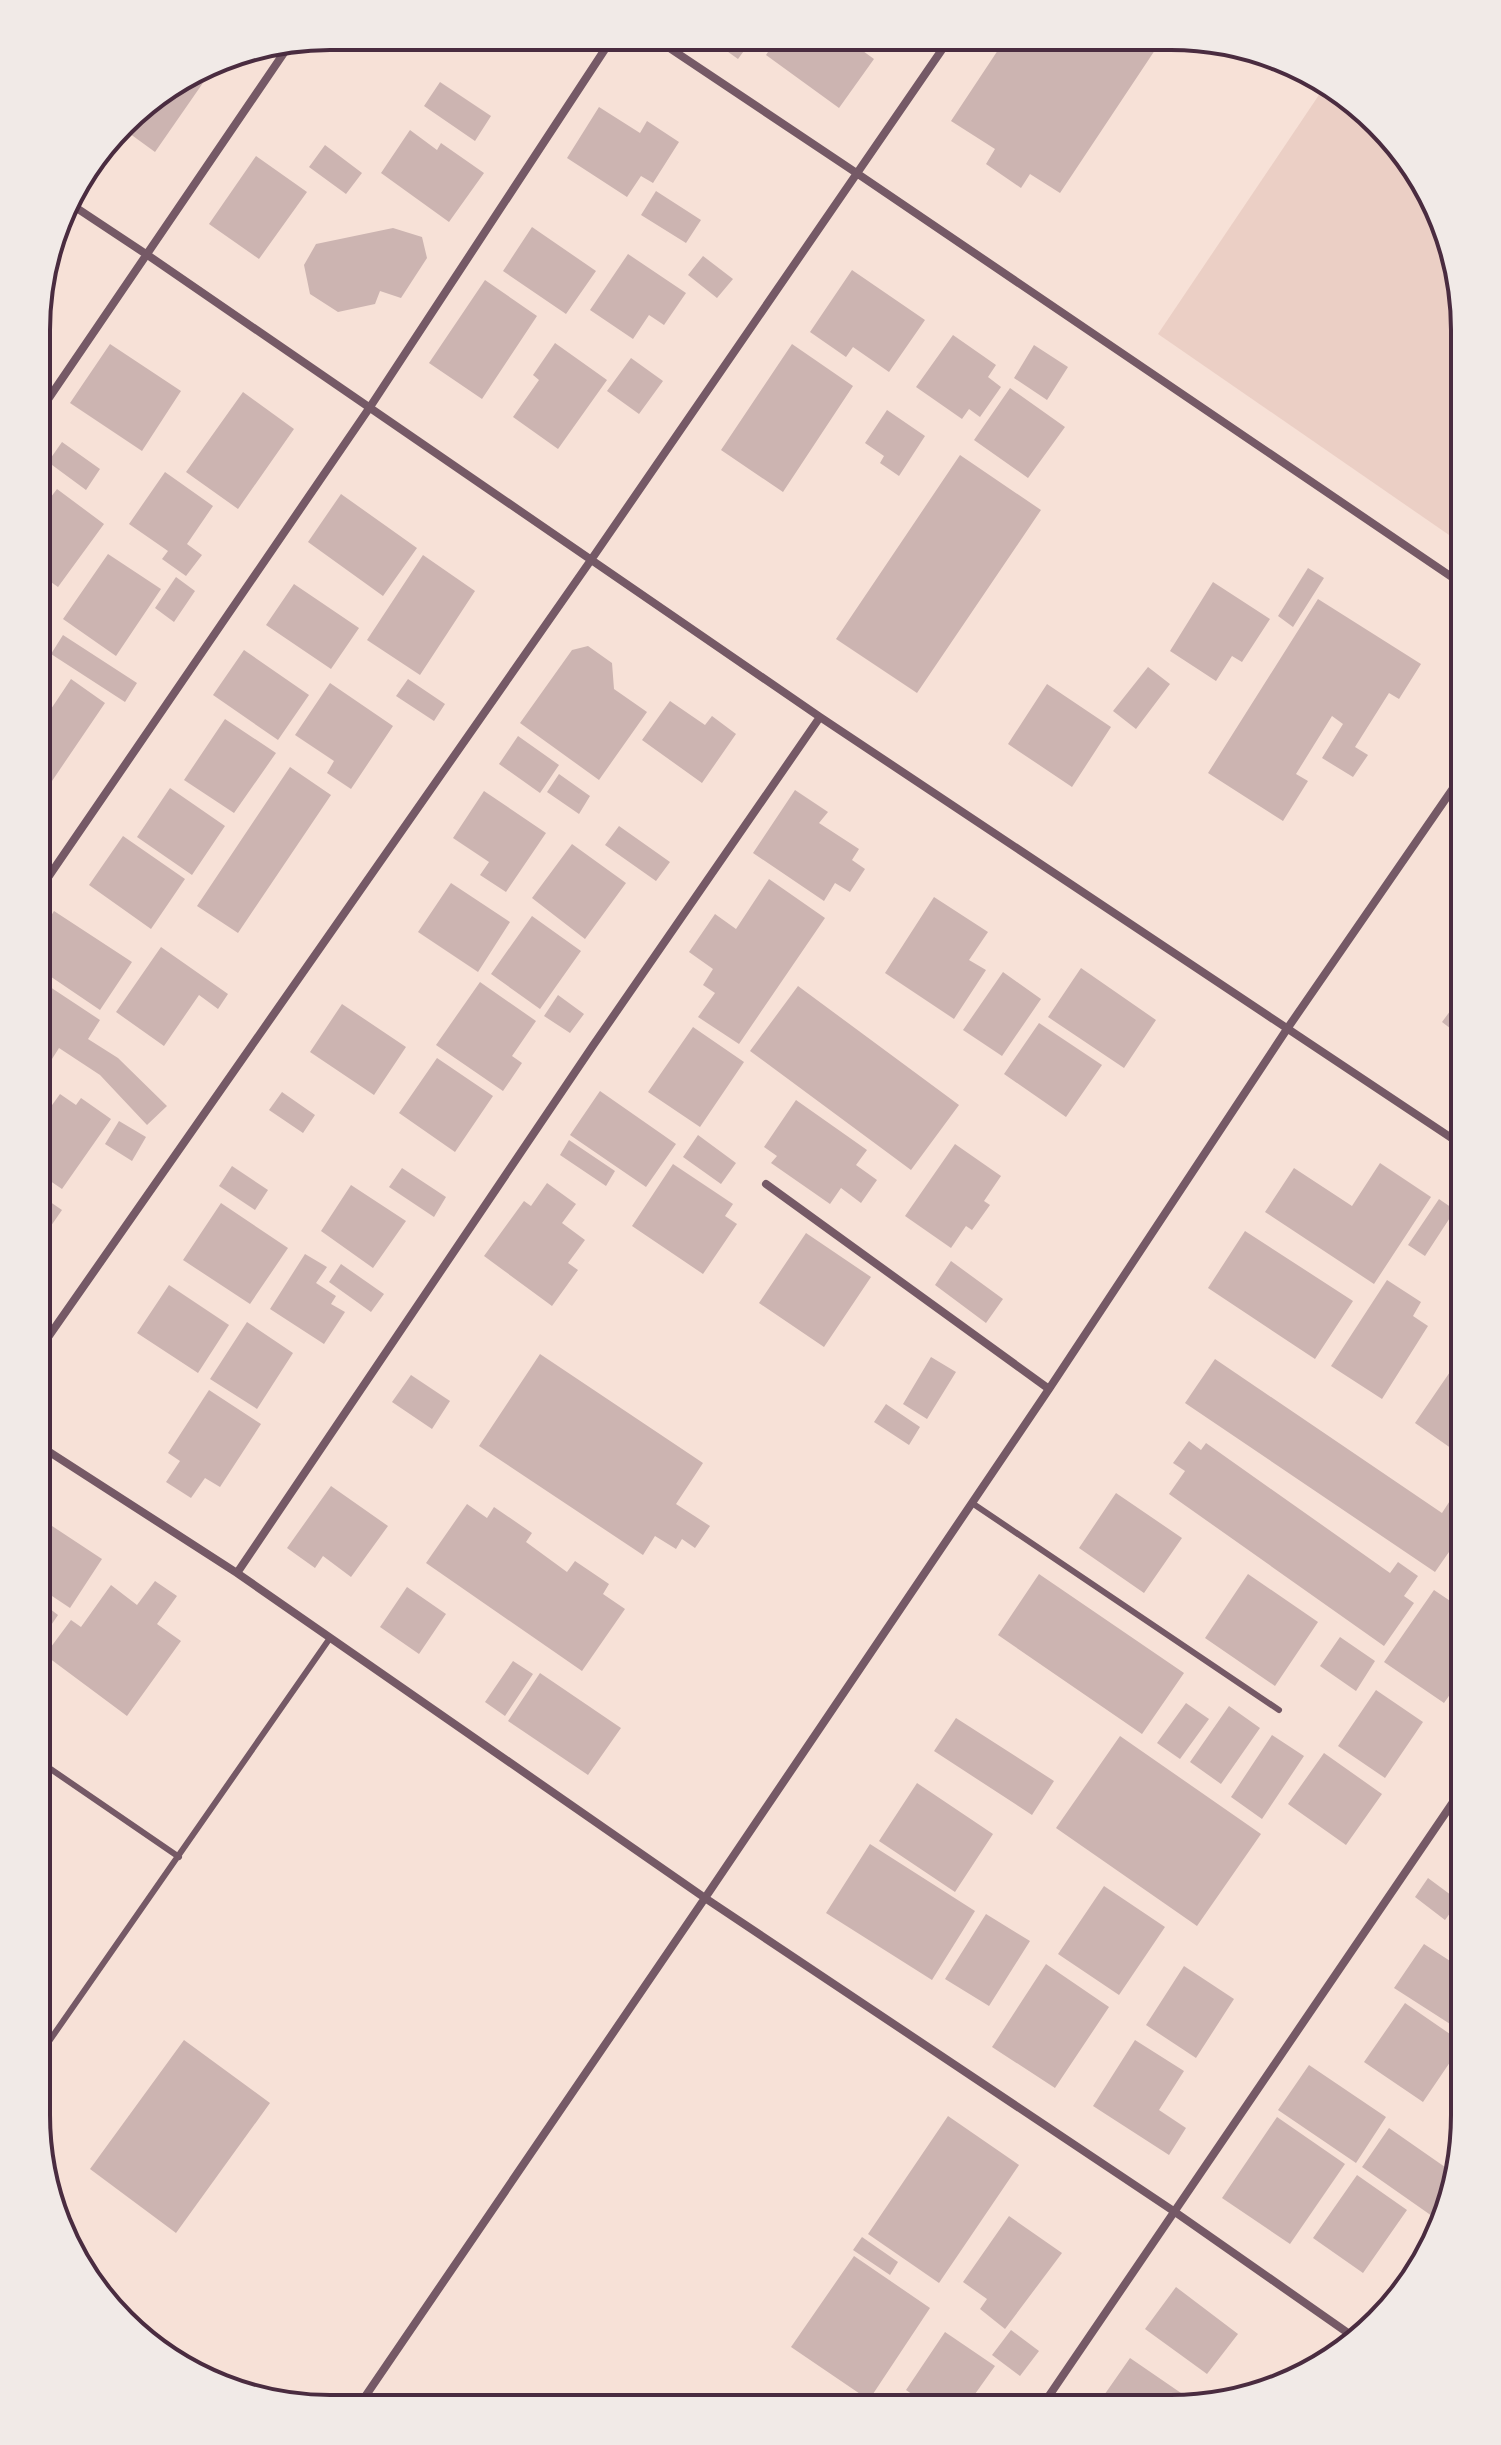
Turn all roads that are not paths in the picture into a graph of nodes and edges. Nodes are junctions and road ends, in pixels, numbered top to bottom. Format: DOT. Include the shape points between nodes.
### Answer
graph roads {
  1 [pos="604,50"];
  2 [pos="672,50"];
  3 [pos="942,50"];
  4 [pos="283,54"];
  5 [pos="858,174"];
  6 [pos="78,209"];
  7 [pos="146,254"];
  8 [pos="50,396"];
  9 [pos="370,407"];
  10 [pos="591,560"];
  11 [pos="1451,576"];
  12 [pos="820,717"];
  13 [pos="1451,792"];
  14 [pos="50,874"];
  15 [pos="1287,1029"];
  16 [pos="1451,1137"];
  17 [pos="766,1184"];
  18 [pos="50,1334"];
  19 [pos="1049,1389"];
  20 [pos="50,1452"];
  21 [pos="972,1503"];
  22 [pos="237,1573"];
  23 [pos="330,1638"];
  24 [pos="1279,1710"];
  25 [pos="50,1769"];
  26 [pos="1450,1806"];
  27 [pos="179,1857"];
  28 [pos="705,1898"];
  29 [pos="50,2040"];
  30 [pos="1175,2212"];
  31 [pos="1347,2332"];
  32 [pos="366,2395"];
  33 [pos="1050,2395"];
  1 -- 9 [label="street"];
  2 -- 5 [label="street"];
  3 -- 5 [label="street"];
  4 -- 7 [label="street"];
  5 -- 10 [label="street"];
  5 -- 11 [label="street"];
  6 -- 7 [label="street"];
  7 -- 8 [label="street"];
  7 -- 9 [label="street"];
  9 -- 10 [label="street"];
  9 -- 14 [label="street"];
  10 -- 12 [label="street"];
  10 -- 18 [label="street"];
  12 -- 15 [label="street"];
  12 -- 22 [label="street"];
  13 -- 15 [label="street"];
  15 -- 16 [label="street"];
  15 -- 19 [label="street"];
  17 -- 19 [label="street"];
  19 -- 21 [label="street"];
  20 -- 22 [label="street"];
  21 -- 24 [label="lane"];
  21 -- 28 [label="street"];
  22 -- 23 [label="street"];
  23 -- 27 [label="lane"];
  23 -- 28 [label="street"];
  25 -- 27 [label="lane"];
  26 -- 30 [label="street"];
  27 -- 29 [label="lane"];
  28 -- 30 [label="street"];
  28 -- 32 [label="street"];
  30 -- 31 [label="street"];
  30 -- 33 [label="street"];
}
